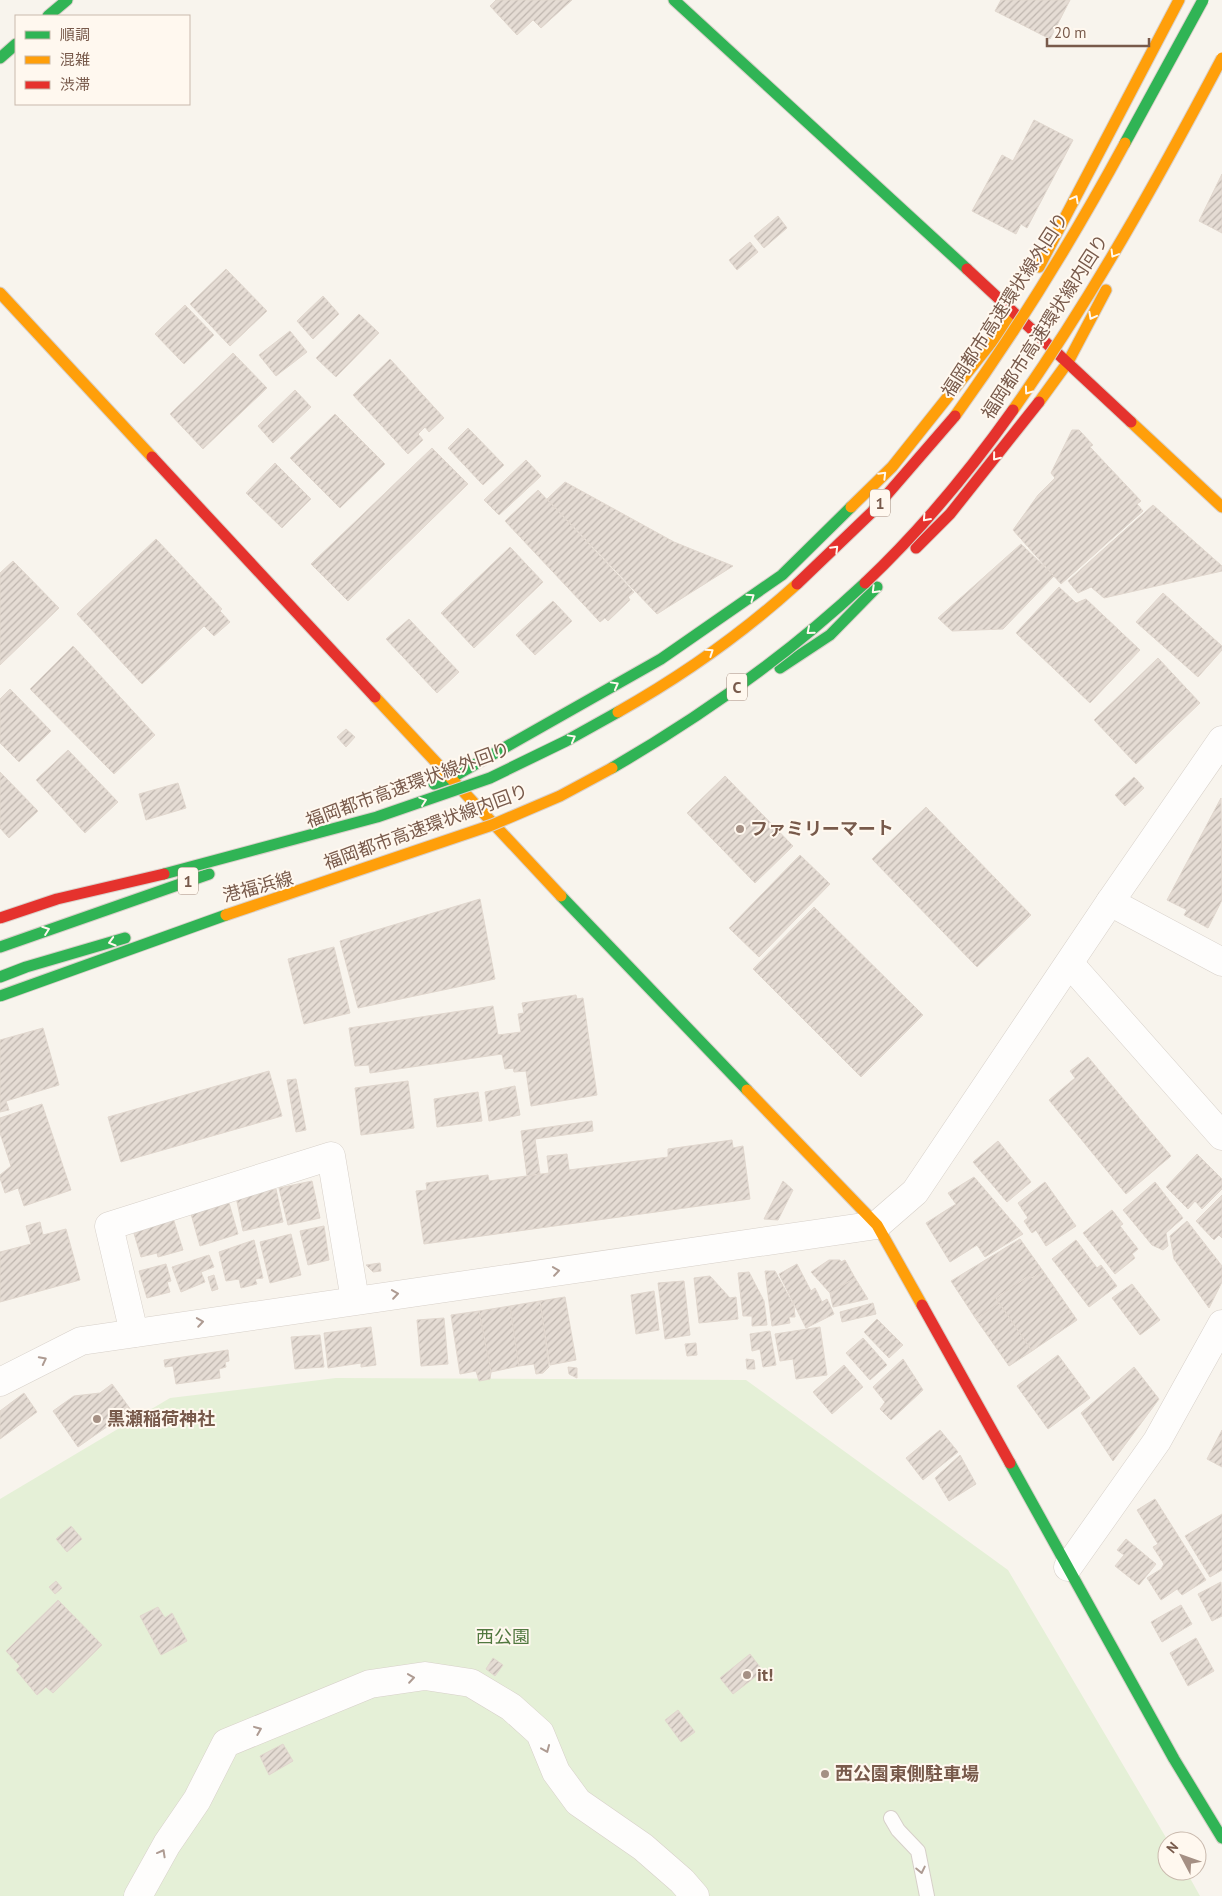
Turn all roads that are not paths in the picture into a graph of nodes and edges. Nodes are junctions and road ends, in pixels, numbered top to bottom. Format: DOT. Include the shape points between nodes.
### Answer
graph roads {
  1 [pos="67,0"];
  2 [pos="674,0"];
  3 [pos="1179,0"];
  4 [pos="1203,0"];
  5 [pos="49,15"];
  6 [pos="15,45"];
  7 [pos="0,58"];
  8 [pos="1222,58"];
  9 [pos="1222,72"];
  10 [pos="0,293"];
  11 [pos="1015,312"];
  12 [pos="1068,362"];
  13 [pos="1222,507"];
  14 [pos="1218,755"];
  15 [pos="451,778"];
  16 [pos="377,817"];
  17 [pos="492,824"];
  18 [pos="1110,902"];
  19 [pos="0,918"];
  20 [pos="0,924"];
  21 [pos="0,947"];
  22 [pos="1222,962"];
  23 [pos="1070,964"];
  24 [pos="0,977"];
  25 [pos="0,996"];
  26 [pos="1222,1136"];
  27 [pos="877,1225"];
  28 [pos="354,1300"];
  29 [pos="1222,1324"];
  30 [pos="134,1333"];
  31 [pos="0,1382"];
  32 [pos="1068,1567"];
  33 [pos="891,1818"];
  34 [pos="1222,1838"];
  35 [pos="138,1896"];
  36 [pos="695,1896"];
  37 [pos="927,1896"];
  1 -- 5 [label="main road"];
  2 -- 11 [label="main road"];
  11 -- 3 [label="main road, one-way"];
  16 -- 4 [label="main road, 福岡都市高速環状線外回り / 1, one-way, bridge" via="490,778 641,699 777,602 832,552 871,513 946,427 996,359 1104,182"];
  6 -- 7 [label="main road"];
  8 -- 25 [label="main road, 福岡都市高速環状線内回り / C, one-way, bridge" via="1145,202 1097,282 1034,383 987,446 904,543 857,590 747,681 670,734 585,783 512,817 82,964"];
  9 -- 12 [label="main road, 港福浜線, one-way"];
  10 -- 15 [label="main road"];
  11 -- 12 [label="main road"];
  15 -- 11 [label="main road, one-way" via="661,659 782,575 892,467"];
  12 -- 13 [label="main road"];
  12 -- 17 [label="main road, 港福浜線, one-way" via="950,514 830,635 698,723 598,775"];
  14 -- 18 [label="street"];
  15 -- 17 [label="main road"];
  15 -- 20 [label="main road" via="304,832"];
  16 -- 19 [label="main road, bridge" via="194,867 56,899"];
  21 -- 16 [label="main road, 福岡都市高速環状線外回り / 1, one-way, bridge"];
  17 -- 24 [label="main road, 港福浜線, one-way" via="407,853 321,888 135,935"];
  17 -- 27 [label="main road"];
  18 -- 22 [label="street"];
  18 -- 23 [label="street"];
  23 -- 26 [label="street"];
  23 -- 27 [label="street" via="915,1192"];
  28 -- 27 [label="street, one-way"];
  27 -- 32 [label="main road"];
  30 -- 28 [label="street, one-way"];
  28 -- 30 [label="street" via="331,1156 109,1226"];
  29 -- 32 [label="street" via="1156,1441"];
  31 -- 30 [label="street, one-way" via="81,1341"];
  32 -- 34 [label="main road" via="1174,1759"];
  33 -- 37 [label="lane, one-way" via="918,1851"];
  35 -- 36 [label="street, one-way" via="167,1844 197,1800 226,1743 370,1684 425,1676 471,1683 510,1707 540,1733 556,1772 578,1802 643,1847"];
}
